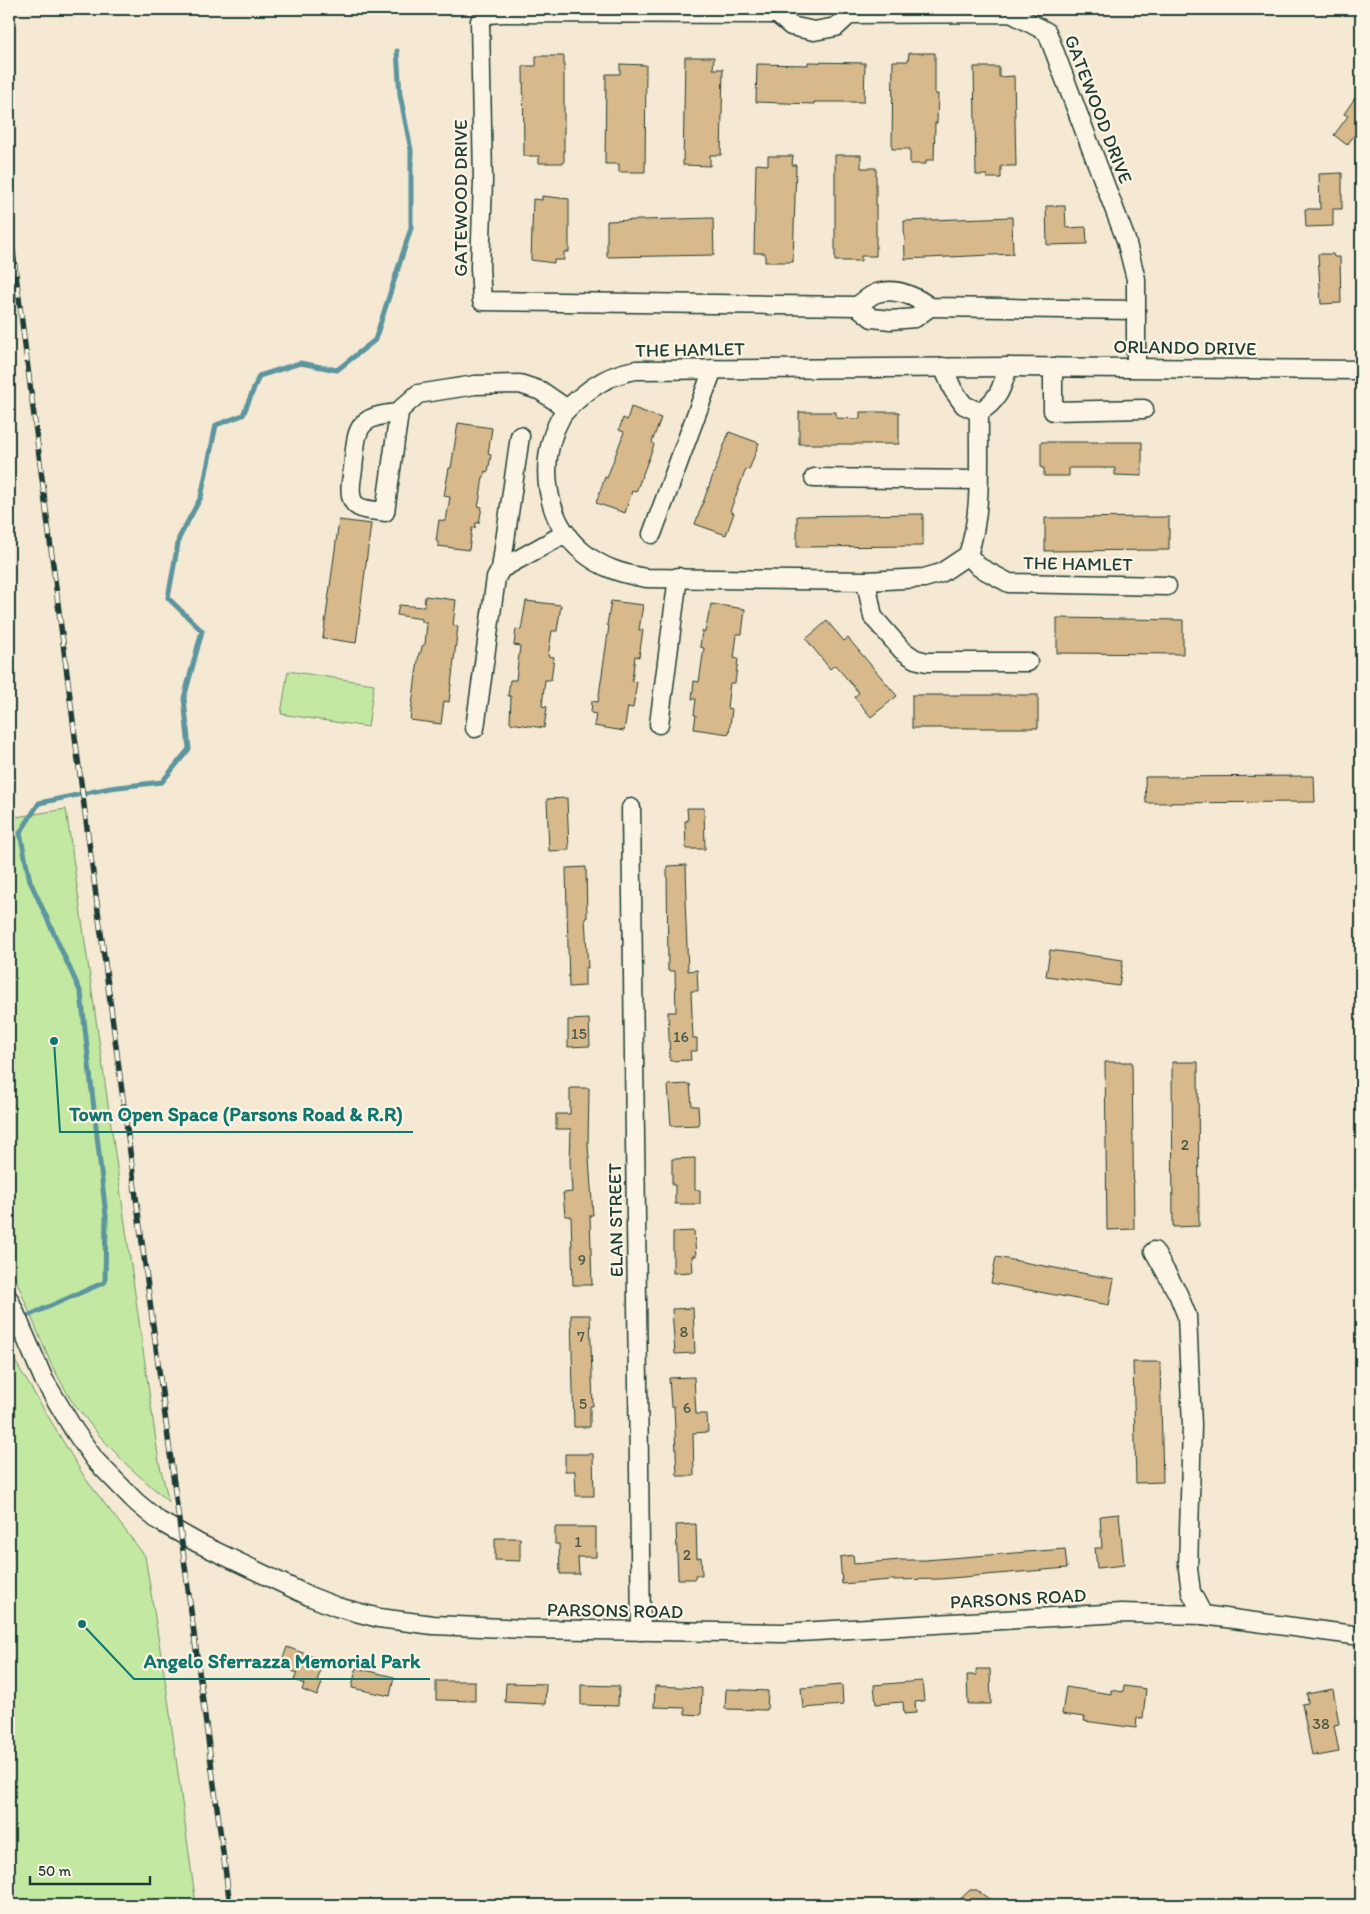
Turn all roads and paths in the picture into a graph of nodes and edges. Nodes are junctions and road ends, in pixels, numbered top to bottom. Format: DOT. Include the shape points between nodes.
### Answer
graph roads {
  1 [pos="845,11"];
  2 [pos="781,12"];
  3 [pos="857,306"];
  4 [pos="930,306"];
  5 [pos="1136,310"];
  6 [pos="943,367"];
  7 [pos="1008,367"];
  8 [pos="1053,367"];
  9 [pos="1136,368"];
  10 [pos="713,369"];
  11 [pos="1361,370"];
  12 [pos="1144,409"];
  13 [pos="567,410"];
  14 [pos="978,412"];
  15 [pos="399,413"];
  16 [pos="520,436"];
  17 [pos="814,478"];
  18 [pos="977,480"];
  19 [pos="566,533"];
  20 [pos="652,534"];
  21 [pos="968,555"];
  22 [pos="501,569"];
  23 [pos="678,577"];
  24 [pos="866,580"];
  25 [pos="1167,586"];
  26 [pos="1028,662"];
  27 [pos="659,724"];
  28 [pos="475,728"];
  29 [pos="631,808"];
  30 [pos="1154,1252"];
  31 [pos="11,1304"];
  32 [pos="1203,1615"];
  33 [pos="641,1632"];
  34 [pos="1361,1636"];
  1 -- 2 [label="street, GATEWOOD DRIVE" via="836,27 814,31 791,26"];
  1 -- 5 [label="street, GATEWOOD DRIVE" via="1011,13 1047,32 1126,240 1136,279"];
  2 -- 3 [label="street, GATEWOOD DRIVE" via="503,13 488,14 480,20 482,300"];
  3 -- 4 [label="street" via="877,293 894,291 914,295"];
  3 -- 4 [label="street" via="872,318 891,320 914,318"];
  4 -- 5 [label="street"];
  5 -- 9 [label="street, GATEWOOD DRIVE"];
  6 -- 7 [label="street, THE HAMLET"];
  6 -- 10 [label="street, THE HAMLET"];
  6 -- 14 [label="street" via="964,405"];
  7 -- 8 [label="street, ORLANDO DRIVE"];
  7 -- 14 [label="street" via="1003,387 991,405"];
  8 -- 9 [label="street, ORLANDO DRIVE"];
  8 -- 12 [label="street" via="1053,410"];
  9 -- 11 [label="street, ORLANDO DRIVE"];
  10 -- 13 [label="street, THE HAMLET" via="622,372 590,388"];
  10 -- 20 [label="street"];
  13 -- 15 [label="street" via="541,391 520,384 474,385 418,394"];
  13 -- 19 [label="street, THE HAMLET" via="553,437 548,462 549,496"];
  14 -- 18 [label="street"];
  15 -- 15 [label="street" via="382,414 366,420 356,433 351,487 352,501 360,508 385,512"];
  16 -- 22 [label="street"];
  17 -- 18 [label="street"];
  18 -- 21 [label="street" via="978,506"];
  19 -- 22 [label="street"];
  19 -- 23 [label="street, THE HAMLET" via="583,552 611,569 646,578"];
  21 -- 24 [label="street, THE HAMLET" via="941,573 924,578"];
  21 -- 25 [label="street, THE HAMLET" via="979,567 1010,583"];
  22 -- 28 [label="street" via="496,578"];
  23 -- 24 [label="street, THE HAMLET"];
  23 -- 27 [label="street"];
  24 -- 26 [label="street" via="873,616 902,650 915,659 927,662"];
  29 -- 33 [label="street, ELAN STREET"];
  30 -- 32 [label="street" via="1187,1316 1192,1425 1188,1569 1191,1592"];
  31 -- 33 [label="street, PARSONS ROAD" via="44,1380 84,1446 136,1502 160,1521 198,1543 309,1596 379,1618 487,1628"];
  32 -- 33 [label="street, PARSONS ROAD" via="1121,1612 783,1633"];
  32 -- 34 [label="street, PARSONS ROAD"];
}
